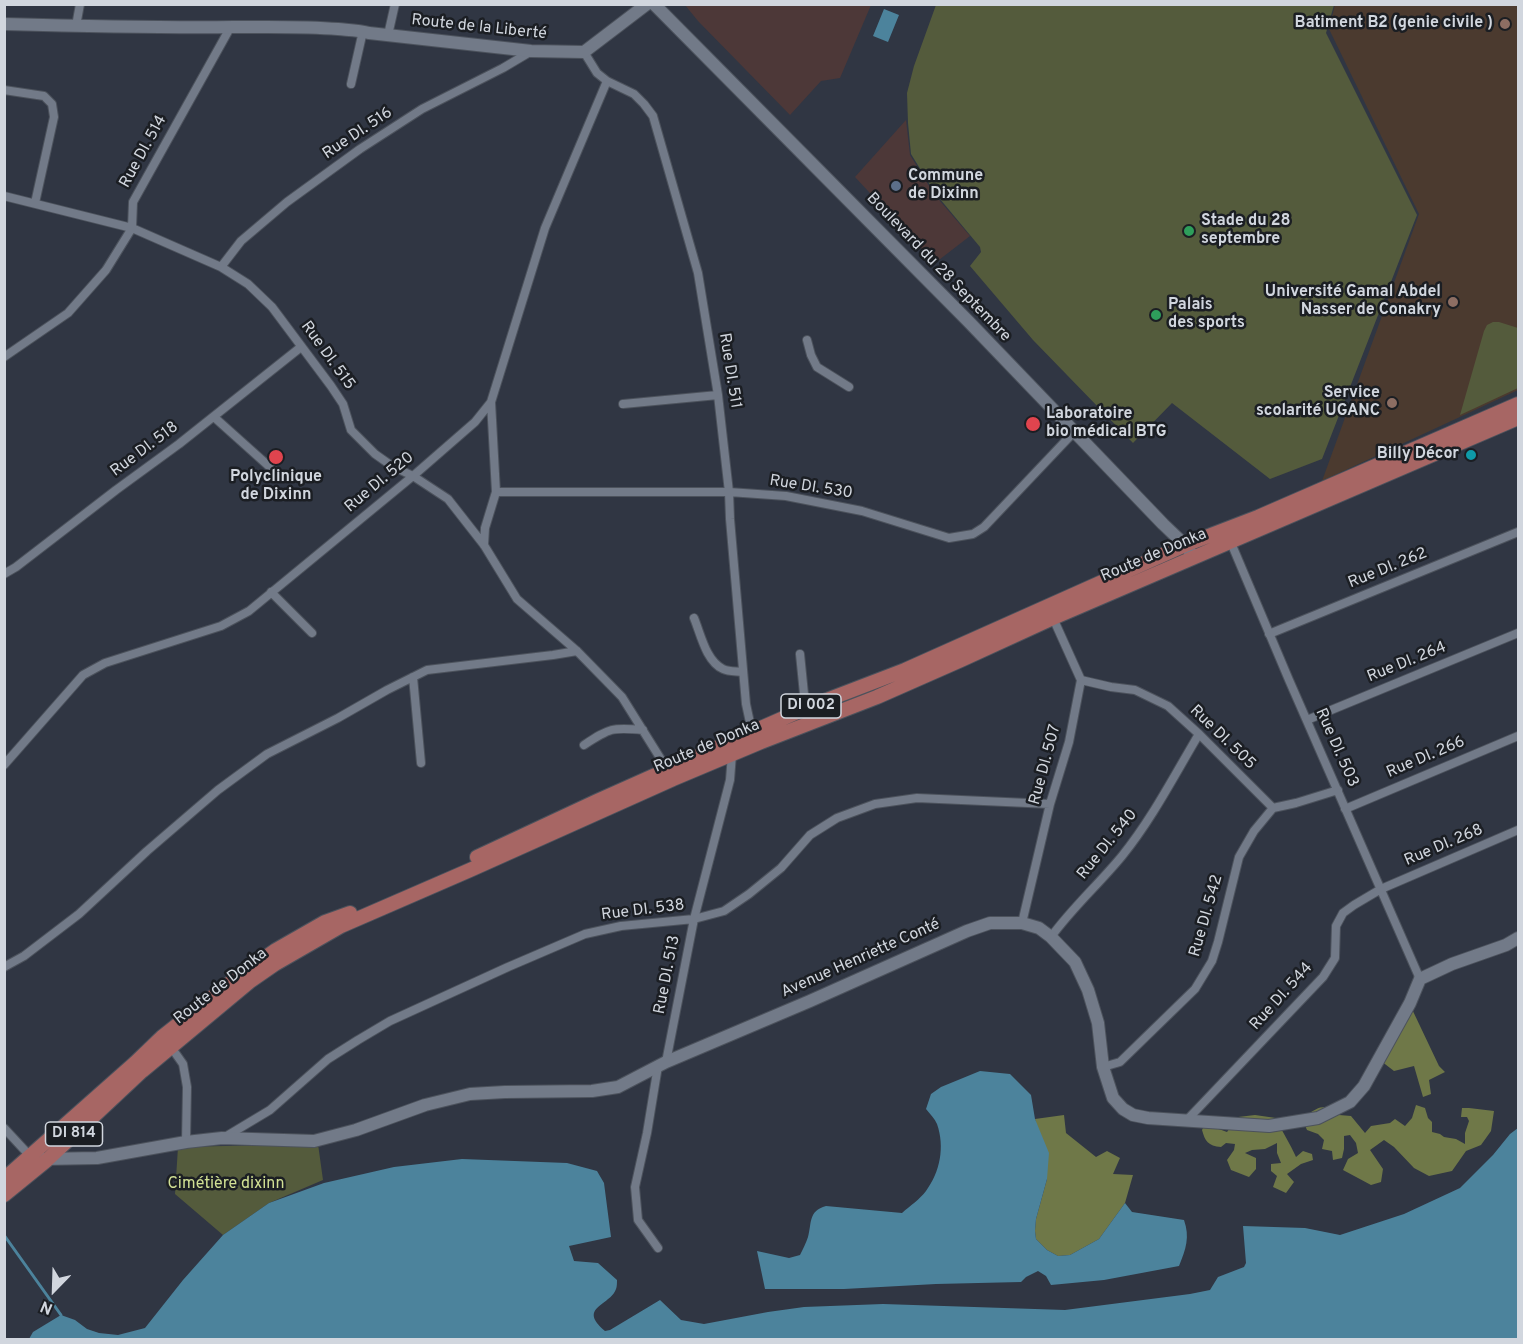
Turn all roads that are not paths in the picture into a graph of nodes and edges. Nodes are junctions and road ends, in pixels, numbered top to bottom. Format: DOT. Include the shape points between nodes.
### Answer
graph roads {
  1 [pos="80,4"];
  2 [pos="395,4"];
  3 [pos="646,5"];
  4 [pos="4,24"];
  5 [pos="76,26"];
  6 [pos="230,28"];
  7 [pos="363,31"];
  8 [pos="388,35"];
  9 [pos="531,51"];
  10 [pos="584,52"];
  11 [pos="607,81"];
  12 [pos="351,84"];
  13 [pos="4,90"];
  14 [pos="4,196"];
  15 [pos="35,203"];
  16 [pos="132,228"];
  17 [pos="220,267"];
  18 [pos="807,340"];
  19 [pos="301,347"];
  20 [pos="4,357"];
  21 [pos="849,387"];
  22 [pos="718,395"];
  23 [pos="491,402"];
  24 [pos="623,404"];
  25 [pos="1518,404"];
  26 [pos="213,417"];
  27 [pos="1518,418"];
  28 [pos="1074,432"];
  29 [pos="272,469"];
  30 [pos="412,476"];
  31 [pos="496,492"];
  32 [pos="729,492"];
  33 [pos="1518,532"];
  34 [pos="1228,535"];
  35 [pos="484,545"];
  36 [pos="1185,545"];
  37 [pos="1194,557"];
  38 [pos="4,574"];
  39 [pos="271,592"];
  40 [pos="694,618"];
  41 [pos="1053,618"];
  42 [pos="312,633"];
  43 [pos="1518,633"];
  44 [pos="1269,634"];
  45 [pos="577,651"];
  46 [pos="800,654"];
  47 [pos="743,672"];
  48 [pos="413,677"];
  49 [pos="1081,680"];
  50 [pos="811,706"];
  51 [pos="1307,720"];
  52 [pos="643,730"];
  53 [pos="752,732"];
  54 [pos="1198,734"];
  55 [pos="1518,736"];
  56 [pos="584,746"];
  57 [pos="732,754"];
  58 [pos="421,763"];
  59 [pos="4,765"];
  60 [pos="667,769"];
  61 [pos="1338,790"];
  62 [pos="1050,804"];
  63 [pos="1273,808"];
  64 [pos="1346,809"];
  65 [pos="1518,830"];
  66 [pos="1381,889"];
  67 [pos="694,919"];
  68 [pos="1022,923"];
  69 [pos="1051,937"];
  70 [pos="1518,938"];
  71 [pos="4,967"];
  72 [pos="1420,979"];
  73 [pos="171,1047"];
  74 [pos="662,1064"];
  75 [pos="139,1067"];
  76 [pos="1103,1067"];
  77 [pos="1186,1121"];
  78 [pos="4,1128"];
  79 [pos="222,1138"];
  80 [pos="186,1142"];
  81 [pos="30,1156"];
  82 [pos="47,1160"];
  83 [pos="4,1179"];
  84 [pos="4,1195"];
  85 [pos="658,1248"];
  1 -- 5 [label="street"];
  2 -- 8 [label="street"];
  3 -- 10 [label="main road"];
  3 -- 28 [label="main road, Boulevard du 28 Septembre" via="969,322"];
  4 -- 5 [label="main road, Route de la Liberté"];
  5 -- 6 [label="main road, Route de la Liberté"];
  6 -- 7 [label="main road, Route de la Liberté"];
  6 -- 16 [label="street, Rue DI. 514" via="134,202"];
  7 -- 8 [label="main road, Route de la Liberté"];
  7 -- 12 [label="street"];
  8 -- 9 [label="main road, Route de la Liberté"];
  9 -- 10 [label="main road, Route de la Liberté"];
  9 -- 17 [label="street, Rue DI. 516" via="422,109 360,149 287,201 241,241"];
  10 -- 11 [label="street, Rue DI. 511"];
  11 -- 22 [label="street, Rue DI. 511" via="634,94 653,116 698,273"];
  11 -- 23 [label="street, Rue DI. 520" via="545,228"];
  13 -- 15 [label="street" via="44,96 52,104 54,117"];
  14 -- 15 [label="street, Rue DI. 515"];
  15 -- 16 [label="street, Rue DI. 515"];
  16 -- 17 [label="street, Rue DI. 515"];
  16 -- 20 [label="street, Rue DI. 514" via="106,270 68,313"];
  17 -- 19 [label="street, Rue DI. 515" via="248,284"];
  18 -- 21 [label="street" via="817,367"];
  19 -- 26 [label="street, Rue DI. 518"];
  19 -- 30 [label="street, Rue DI. 515" via="343,404 351,430 375,454"];
  22 -- 24 [label="street"];
  22 -- 32 [label="street, Rue DI. 511"];
  23 -- 30 [label="street, Rue DI. 520" via="475,422"];
  23 -- 31 [label="street"];
  25 -- 34 [label="main road, Route de Donka / DI 002" via="1269,512"];
  26 -- 29 [label="street"];
  26 -- 38 [label="street, Rue DI. 518"];
  27 -- 34 [label="main road, Route de Donka / DI 002"];
  28 -- 32 [label="street, Rue DI. 530" via="984,527 962,537 949,538 862,512 786,496"];
  28 -- 36 [label="main road, Boulevard du 28 Septembre"];
  30 -- 35 [label="street, Rue DI. 515" via="448,499"];
  30 -- 39 [label="street, Rue DI. 520"];
  31 -- 32 [label="street, Rue DI. 530"];
  31 -- 35 [label="street"];
  32 -- 47 [label="street, Rue DI. 511"];
  33 -- 44 [label="street, Rue DI. 262"];
  34 -- 36 [label="main road, Route de Donka / DI 002"];
  34 -- 37 [label="main road, Route de Donka / DI 002"];
  34 -- 44 [label="street, Rue DI. 503"];
  35 -- 45 [label="street, Rue DI. 515" via="517,599"];
  36 -- 37 [label="main road, Boulevard du 28 Septembre"];
  36 -- 50 [label="main road, Route de Donka / DI 002" via="905,670"];
  37 -- 41 [label="main road, Route de Donka / DI 002"];
  39 -- 42 [label="street"];
  39 -- 59 [label="street, Rue DI. 520" via="249,611 220,626 105,663 83,675"];
  40 -- 47 [label="street" via="714,663 725,670"];
  41 -- 49 [label="street"];
  41 -- 57 [label="main road, Route de Donka / DI 002" via="887,692"];
  43 -- 51 [label="street, Rue DI. 264"];
  44 -- 51 [label="street, Rue DI. 503"];
  45 -- 48 [label="street" via="427,670"];
  45 -- 52 [label="street, Rue DI. 515" via="622,697"];
  46 -- 50 [label="street" via="804,694"];
  47 -- 53 [label="street, Rue DI. 511"];
  48 -- 58 [label="street"];
  48 -- 71 [label="street" via="267,754 218,790 79,914"];
  49 -- 54 [label="street, Rue DI. 505" via="1135,690 1168,706"];
  49 -- 62 [label="street, Rue DI. 507" via="1069,742"];
  50 -- 53 [label="main road, Route de Donka / DI 002"];
  51 -- 61 [label="street, Rue DI. 503"];
  52 -- 56 [label="street" via="606,731"];
  52 -- 60 [label="street, Rue DI. 515"];
  53 -- 60 [label="main road, Route de Donka / DI 002"];
  54 -- 63 [label="street, Rue DI. 505"];
  54 -- 69 [label="street, Rue DI. 540" via="1144,827"];
  55 -- 64 [label="street, Rue DI. 266"];
  57 -- 67 [label="street, Rue DI. 513" via="730,780"];
  57 -- 73 [label="main road, Route de Donka / DI 002" via="341,926 249,982"];
  60 -- 75 [label="main road, Route de Donka / DI 002" via="316,927 239,976 162,1037"];
  61 -- 63 [label="street"];
  61 -- 64 [label="street, Rue DI. 503"];
  62 -- 67 [label="street, Rue DI. 538" via="917,798 875,804 837,818 810,836 781,868 724,911"];
  62 -- 68 [label="street, Rue DI. 507"];
  63 -- 76 [label="street, Rue DI. 542" via="1239,857 1212,961 1195,988 1120,1062"];
  64 -- 66 [label="street, Rue DI. 503"];
  65 -- 66 [label="street, Rue DI. 268"];
  66 -- 72 [label="street, Rue DI. 503"];
  66 -- 77 [label="street, Rue DI. 544" via="1342,913 1336,926 1335,958 1323,977"];
  67 -- 74 [label="street, Rue DI. 513"];
  67 -- 79 [label="street, Rue DI. 538" via="621,926 585,934 390,1021 327,1059 270,1110"];
  68 -- 69 [label="main road, Avenue Henriette Conté"];
  68 -- 74 [label="main road, Avenue Henriette Conté" via="990,923 967,931"];
  69 -- 76 [label="main road, Avenue Henriette Conté" via="1075,962 1088,990 1098,1023"];
  70 -- 72 [label="main road"];
  72 -- 77 [label="main road, Avenue Henriette Conté" via="1364,1086 1350,1102 1318,1118 1269,1126"];
  73 -- 75 [label="main road, Route de Donka / DI 002"];
  73 -- 80 [label="street" via="183,1064 187,1087"];
  74 -- 79 [label="main road, Avenue Henriette Conté" via="618,1087 470,1094 314,1141"];
  74 -- 85 [label="street, Rue DI. 513" via="635,1186 638,1220"];
  75 -- 81 [label="main road, Route de Donka / DI 814"];
  75 -- 82 [label="main road, Route de Donka / DI 814"];
  76 -- 77 [label="main road, Avenue Henriette Conté" via="1113,1098 1123,1109 1148,1118"];
  78 -- 81 [label="street"];
  79 -- 80 [label="main road, Avenue Henriette Conté"];
  80 -- 82 [label="main road, Avenue Henriette Conté" via="97,1158"];
  81 -- 82 [label="main road, Avenue Henriette Conté"];
  81 -- 83 [label="main road, Route de Donka / DI 814"];
  82 -- 84 [label="main road, Route de Donka / DI 814"];
}
